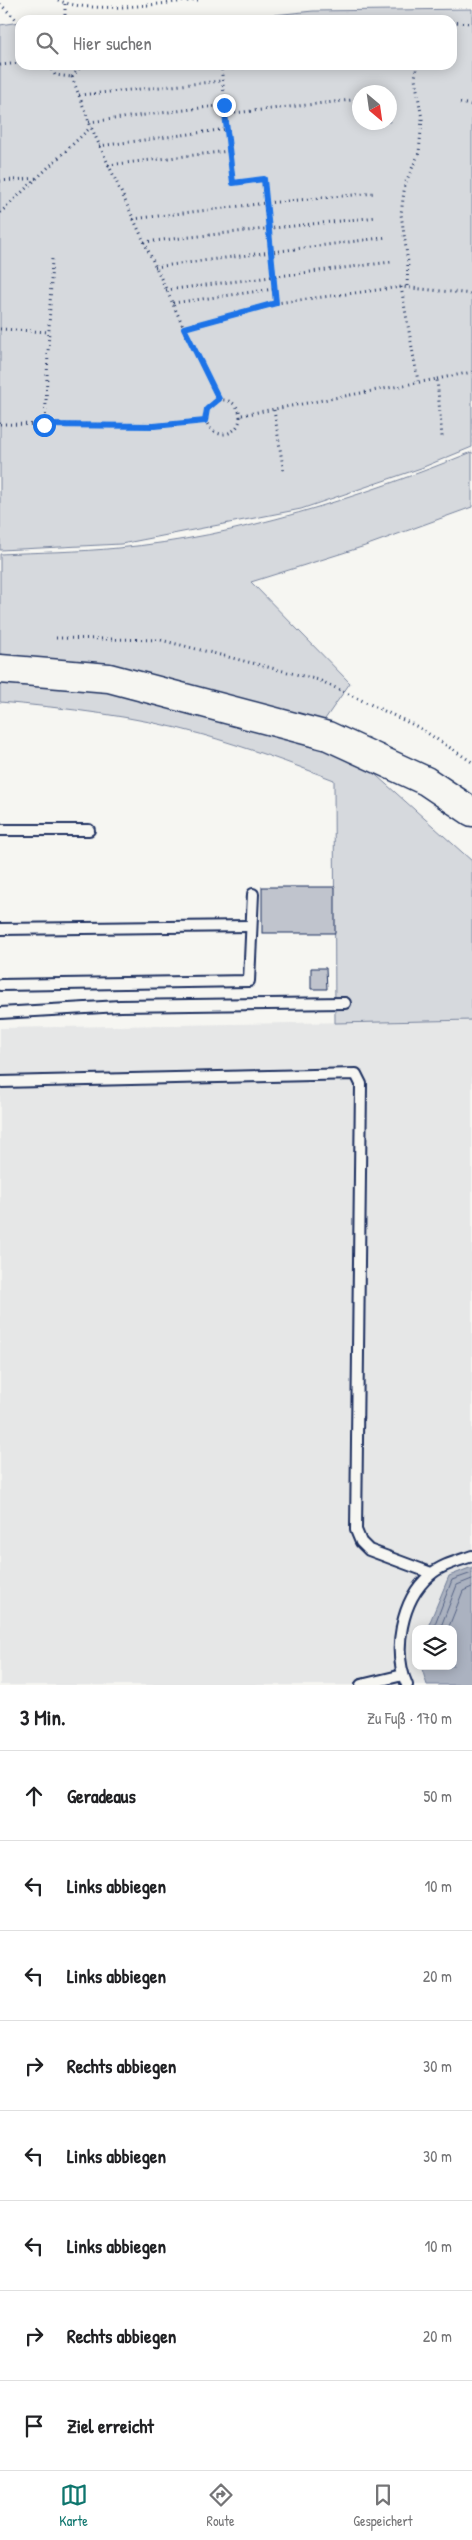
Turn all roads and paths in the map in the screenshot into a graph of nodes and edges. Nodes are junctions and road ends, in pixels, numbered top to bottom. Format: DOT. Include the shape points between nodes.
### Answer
graph roads {
  1 [pos="58,0"];
  2 [pos="198,0"];
  3 [pos="66,2"];
  4 [pos="0,4"];
  5 [pos="65,15"];
  6 [pos="15,18"];
  7 [pos="457,22"];
  8 [pos="472,23"];
  9 [pos="15,64"];
  10 [pos="0,65"];
  11 [pos="52,70"];
  12 [pos="78,70"];
  13 [pos="221,70"];
  14 [pos="416,70"];
  15 [pos="72,77"];
  16 [pos="222,81"];
  17 [pos="79,95"];
  18 [pos="352,100"];
  19 [pos="460,103"];
  20 [pos="224,105"];
  21 [pos="472,105"];
  22 [pos="225,114"];
  23 [pos="89,122"];
  24 [pos="90,127"];
  25 [pos="227,129"];
  26 [pos="99,146"];
  27 [pos="229,152"];
  28 [pos="108,165"];
  29 [pos="38,178"];
  30 [pos="0,181"];
  31 [pos="375,193"];
  32 [pos="266,203"];
  33 [pos="0,212"];
  34 [pos="377,217"];
  35 [pos="133,219"];
  36 [pos="268,228"];
  37 [pos="388,237"];
  38 [pos="144,242"];
  39 [pos="271,252"];
  40 [pos="52,258"];
  41 [pos="391,262"];
  42 [pos="156,267"];
  43 [pos="273,275"];
  44 [pos="407,286"];
  45 [pos="401,287"];
  46 [pos="274,289"];
  47 [pos="166,290"];
  48 [pos="472,294"];
  49 [pos="172,303"];
  50 [pos="276,303"];
  51 [pos="184,328"];
  52 [pos="0,329"];
  53 [pos="49,332"];
  54 [pos="472,372"];
  55 [pos="437,378"];
  56 [pos="418,382"];
  57 [pos="219,399"];
  58 [pos="274,410"];
  59 [pos="242,414"];
  60 [pos="205,421"];
  61 [pos="0,424"];
  62 [pos="44,425"];
  63 [pos="442,437"];
  64 [pos="284,474"];
  65 [pos="56,638"];
  66 [pos="0,669"];
  67 [pos="472,762"];
  68 [pos="472,812"];
  69 [pos="0,830"];
  70 [pos="89,830"];
  71 [pos="252,894"];
  72 [pos="252,926"];
  73 [pos="0,929"];
  74 [pos="0,985"];
  75 [pos="345,1003"];
  76 [pos="0,1013"];
  77 [pos="0,1082"];
  78 [pos="472,1556"];
  79 [pos="431,1573"];
  80 [pos="405,1680"];
  81 [pos="361,1685"];
  1 -- 3 [label="path"];
  2 -- 3 [label="path" via="96,7"];
  3 -- 5 [label="path"];
  4 -- 6 [label="path"];
  7 -- 8 [label="path"];
  9 -- 10 [label="path"];
  11 -- 15 [label="path" via="55,75"];
  12 -- 15 [label="path"];
  13 -- 16 [label="path"];
  14 -- 44 [label="path" via="422,120 419,153 405,184 400,214 408,262"];
  15 -- 17 [label="path"];
  16 -- 17 [label="path"];
  16 -- 20 [label="path"];
  17 -- 23 [label="path"];
  18 -- 22 [label="path"];
  19 -- 21 [label="path"];
  20 -- 22 [label="path"];
  20 -- 23 [label="path"];
  22 -- 25 [label="path"];
  23 -- 24 [label="path"];
  24 -- 26 [label="path"];
  24 -- 29 [label="path"];
  25 -- 26 [label="path"];
  25 -- 27 [label="path"];
  26 -- 28 [label="path"];
  27 -- 28 [label="path"];
  27 -- 32 [label="path" via="233,183 264,179"];
  28 -- 35 [label="path"];
  29 -- 30 [label="path"];
  29 -- 33 [label="path"];
  31 -- 32 [label="path"];
  32 -- 35 [label="path"];
  32 -- 36 [label="path"];
  34 -- 36 [label="path"];
  35 -- 38 [label="path"];
  36 -- 38 [label="path"];
  36 -- 39 [label="path"];
  37 -- 39 [label="path"];
  38 -- 42 [label="path"];
  39 -- 42 [label="path"];
  39 -- 43 [label="path"];
  40 -- 53 [label="path"];
  41 -- 43 [label="path"];
  42 -- 47 [label="path"];
  43 -- 46 [label="path"];
  43 -- 47 [label="path"];
  44 -- 45 [label="path"];
  44 -- 48 [label="path"];
  45 -- 50 [label="path"];
  45 -- 56 [label="path"];
  46 -- 49 [label="path"];
  46 -- 50 [label="path"];
  47 -- 49 [label="path"];
  49 -- 51 [label="path"];
  50 -- 51 [label="path"];
  51 -- 57 [label="path"];
  52 -- 53 [label="path"];
  53 -- 62 [label="path"];
  54 -- 55 [label="path"];
  55 -- 56 [label="path"];
  55 -- 63 [label="path"];
  56 -- 58 [label="path"];
  57 -- 59 [label="path" via="233,401"];
  57 -- 60 [label="path" via="207,409"];
  58 -- 59 [label="path"];
  58 -- 64 [label="path"];
  59 -- 60 [label="path" via="237,429 229,434 212,432"];
  60 -- 62 [label="path" via="154,426"];
  61 -- 62 [label="path"];
  65 -- 67 [label="path" via="161,640 319,680 418,727"];
  66 -- 68 [label="main road" via="109,678 328,736 426,781"];
  69 -- 70 [label="lane"];
  71 -- 72 [label="lane"];
  72 -- 73 [label="lane"];
  72 -- 74 [label="lane" via="249,981"];
  75 -- 76 [label="lane" via="120,1006"];
  77 -- 79 [label="lane" via="356,1074 362,1084 356,1530 369,1550"];
  78 -- 79 [label="lane"];
  79 -- 80 [label="lane" via="421,1583 408,1609 400,1636 398,1654"];
  80 -- 81 [label="lane"];
}
